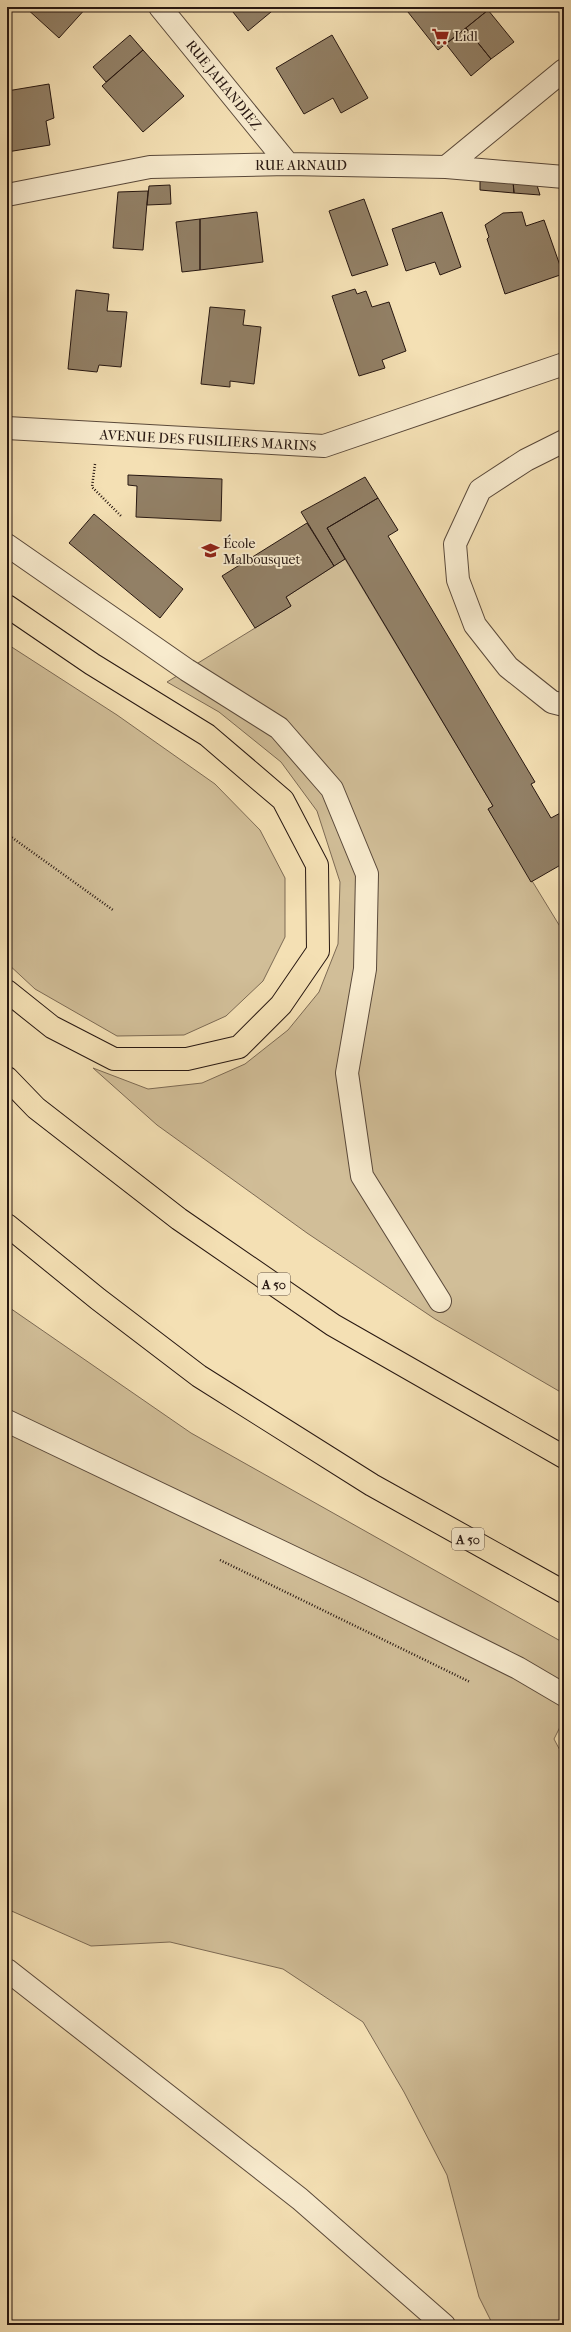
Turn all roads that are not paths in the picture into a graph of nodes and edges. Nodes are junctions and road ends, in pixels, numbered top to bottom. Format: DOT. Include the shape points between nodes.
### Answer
graph roads {
  1 [pos="160,7"];
  2 [pos="564,70"];
  3 [pos="288,164"];
  4 [pos="446,167"];
  5 [pos="564,176"];
  6 [pos="7,195"];
  7 [pos="564,364"];
  8 [pos="7,428"];
  9 [pos="564,441"];
  10 [pos="7,545"];
  11 [pos="7,606"];
  12 [pos="564,705"];
  13 [pos="7,991"];
  14 [pos="7,1078"];
  15 [pos="7,1226"];
  16 [pos="440,1301"];
  17 [pos="7,1421"];
  18 [pos="564,1457"];
  19 [pos="564,1592"];
  20 [pos="564,1695"];
  21 [pos="7,1970"];
  22 [pos="7,1984"];
  23 [pos="75,2022"];
  24 [pos="444,2325"];
  1 -- 3 [label="street, RUE JAHANDIEZ"];
  2 -- 4 [label="street"];
  3 -- 4 [label="street, RUE ARNAUD"];
  3 -- 6 [label="street, RUE ARNAUD" via="150,167"];
  4 -- 5 [label="street, RUE ARNAUD"];
  7 -- 8 [label="street, AVENUE DES FUSILIERS MARINS" via="324,446"];
  9 -- 12 [label="street" via="526,460 480,490 455,544 458,580 475,625 508,667 552,702"];
  10 -- 16 [label="street" via="187,670 279,728 332,789 367,874 365,969 347,1073 362,1176"];
  11 -- 13 [label="highway" via="92,664 207,735 283,800 317,865 318,951 281,1005 239,1047 187,1059 114,1059 52,1027"];
  14 -- 18 [label="highway, A 50" via="36,1108 179,1219 333,1325"];
  15 -- 19 [label="highway, A 50" via="199,1376 372,1485"];
  17 -- 20 [label="street" via="353,1586 518,1668"];
  21 -- 23 [label="street"];
  22 -- 23 [label="street"];
  23 -- 24 [label="street" via="300,2199"];
}
